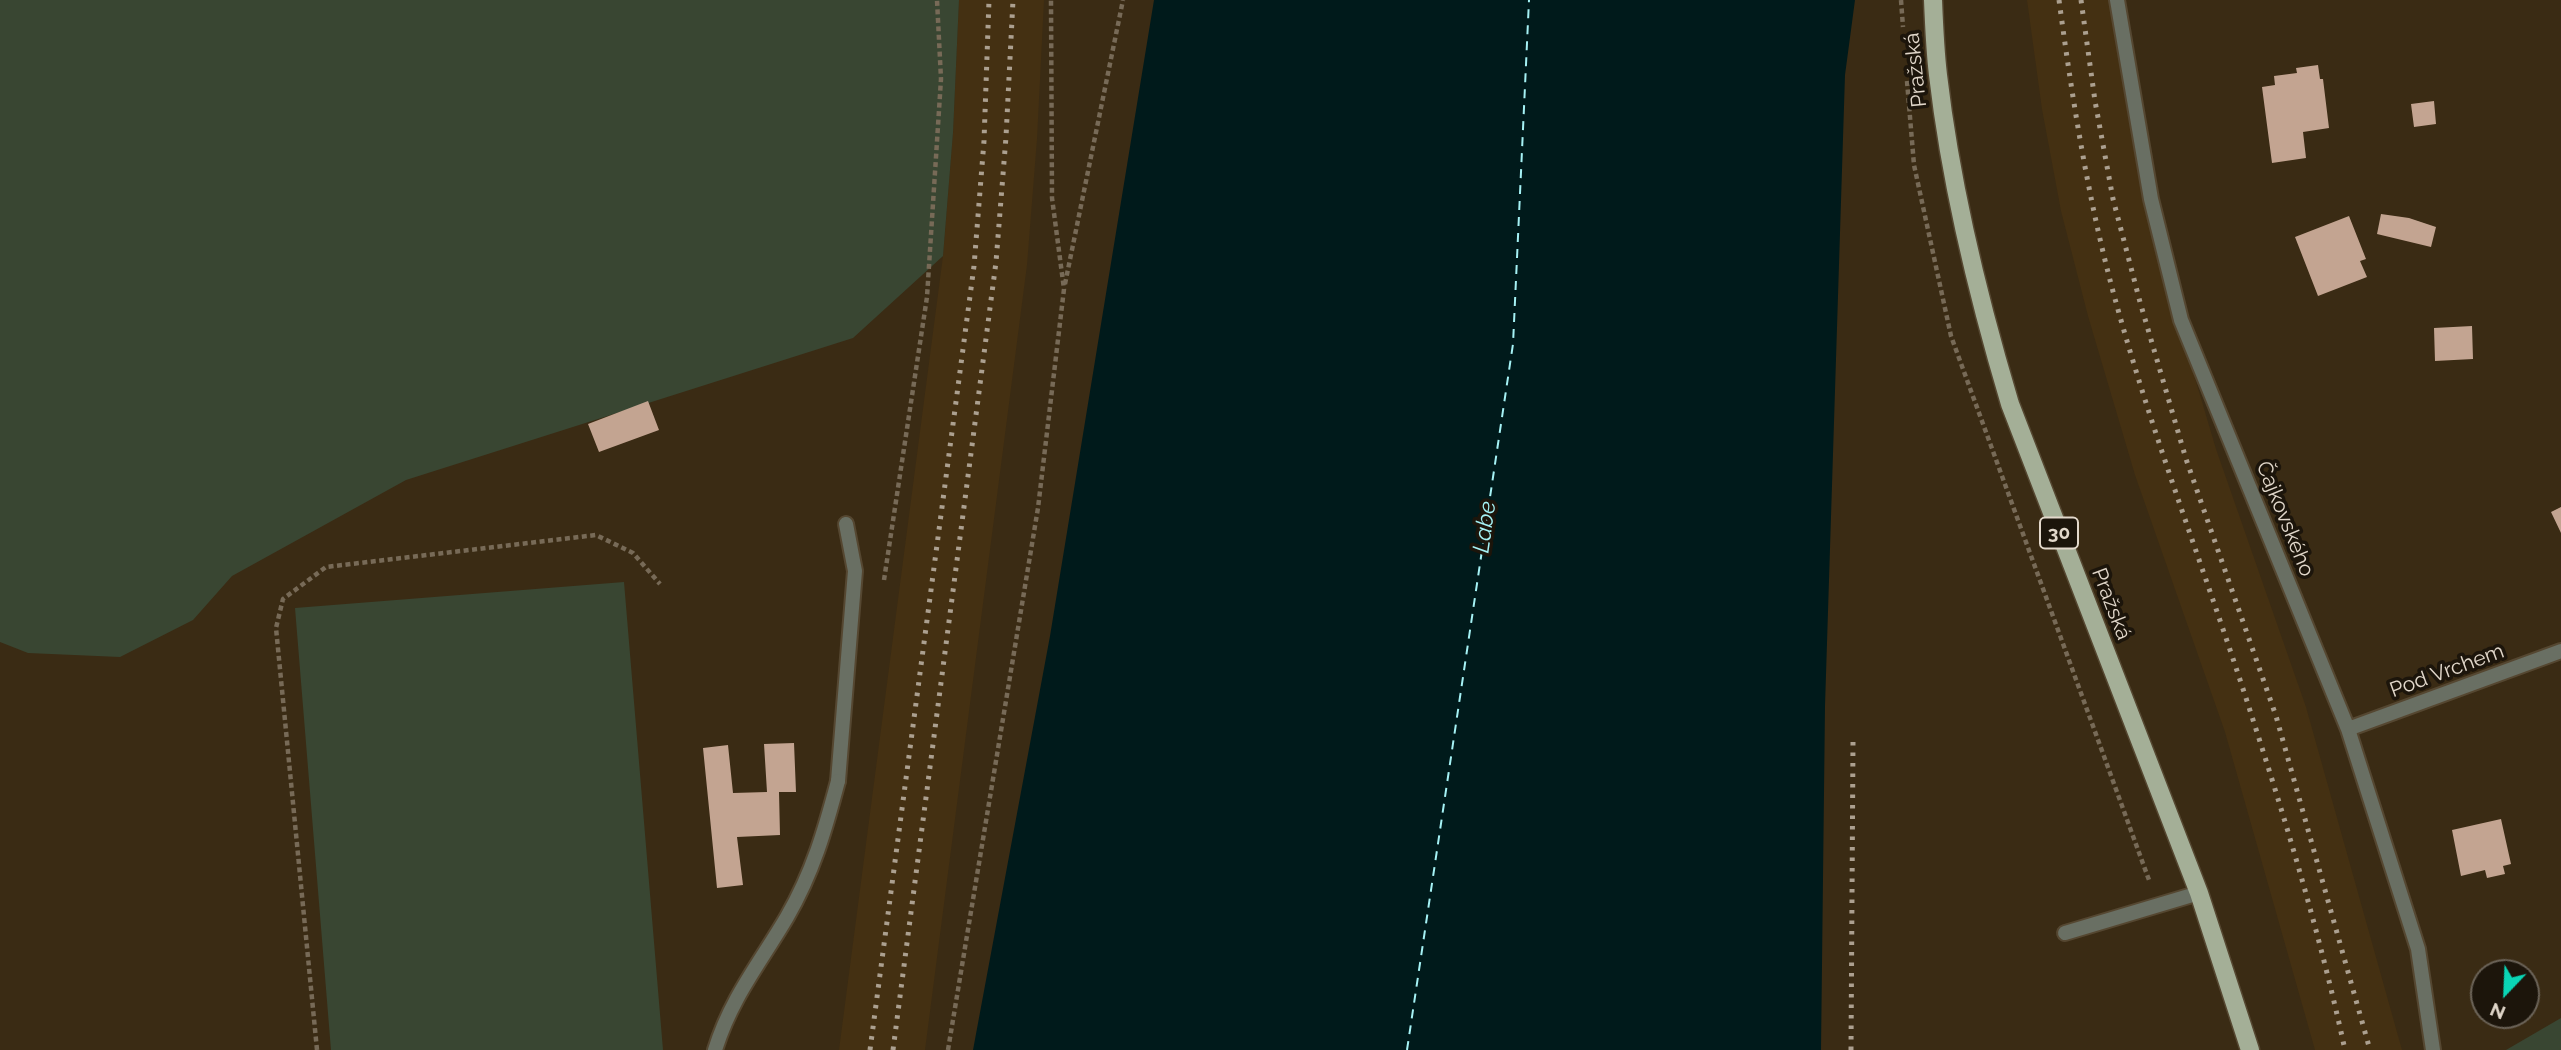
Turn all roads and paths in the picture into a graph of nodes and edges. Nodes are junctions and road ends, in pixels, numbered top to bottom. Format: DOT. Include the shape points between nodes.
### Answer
graph roads {
  1 [pos="937,0"];
  2 [pos="1051,0"];
  3 [pos="1123,0"];
  4 [pos="1933,0"];
  5 [pos="2117,0"];
  6 [pos="1064,289"];
  7 [pos="846,524"];
  8 [pos="660,583"];
  9 [pos="883,583"];
  10 [pos="2561,651"];
  11 [pos="2348,729"];
  12 [pos="2199,893"];
  13 [pos="2065,933"];
  14 [pos="317,1050"];
  15 [pos="715,1050"];
  16 [pos="948,1050"];
  17 [pos="2250,1050"];
  18 [pos="2433,1050"];
  1 -- 9 [label="path" via="941,79 927,298"];
  2 -- 6 [label="path" via="1052,198"];
  3 -- 6 [label="path"];
  4 -- 12 [label="main road, Pražská / 30" via="1937,74 1966,240 2010,404"];
  5 -- 11 [label="street, Čajkovského" via="2151,199 2181,320"];
  6 -- 16 [label="path" via="1038,508"];
  7 -- 15 [label="street" via="855,571 838,780 818,852 788,916 732,1004"];
  8 -- 14 [label="path" via="633,553 596,535 326,567 283,599 276,628"];
  10 -- 11 [label="street, Pod Vrchem"];
  11 -- 18 [label="street, Čajkovského" via="2417,948"];
  12 -- 13 [label="street"];
  12 -- 17 [label="main road, Pražská / 30"];
}
